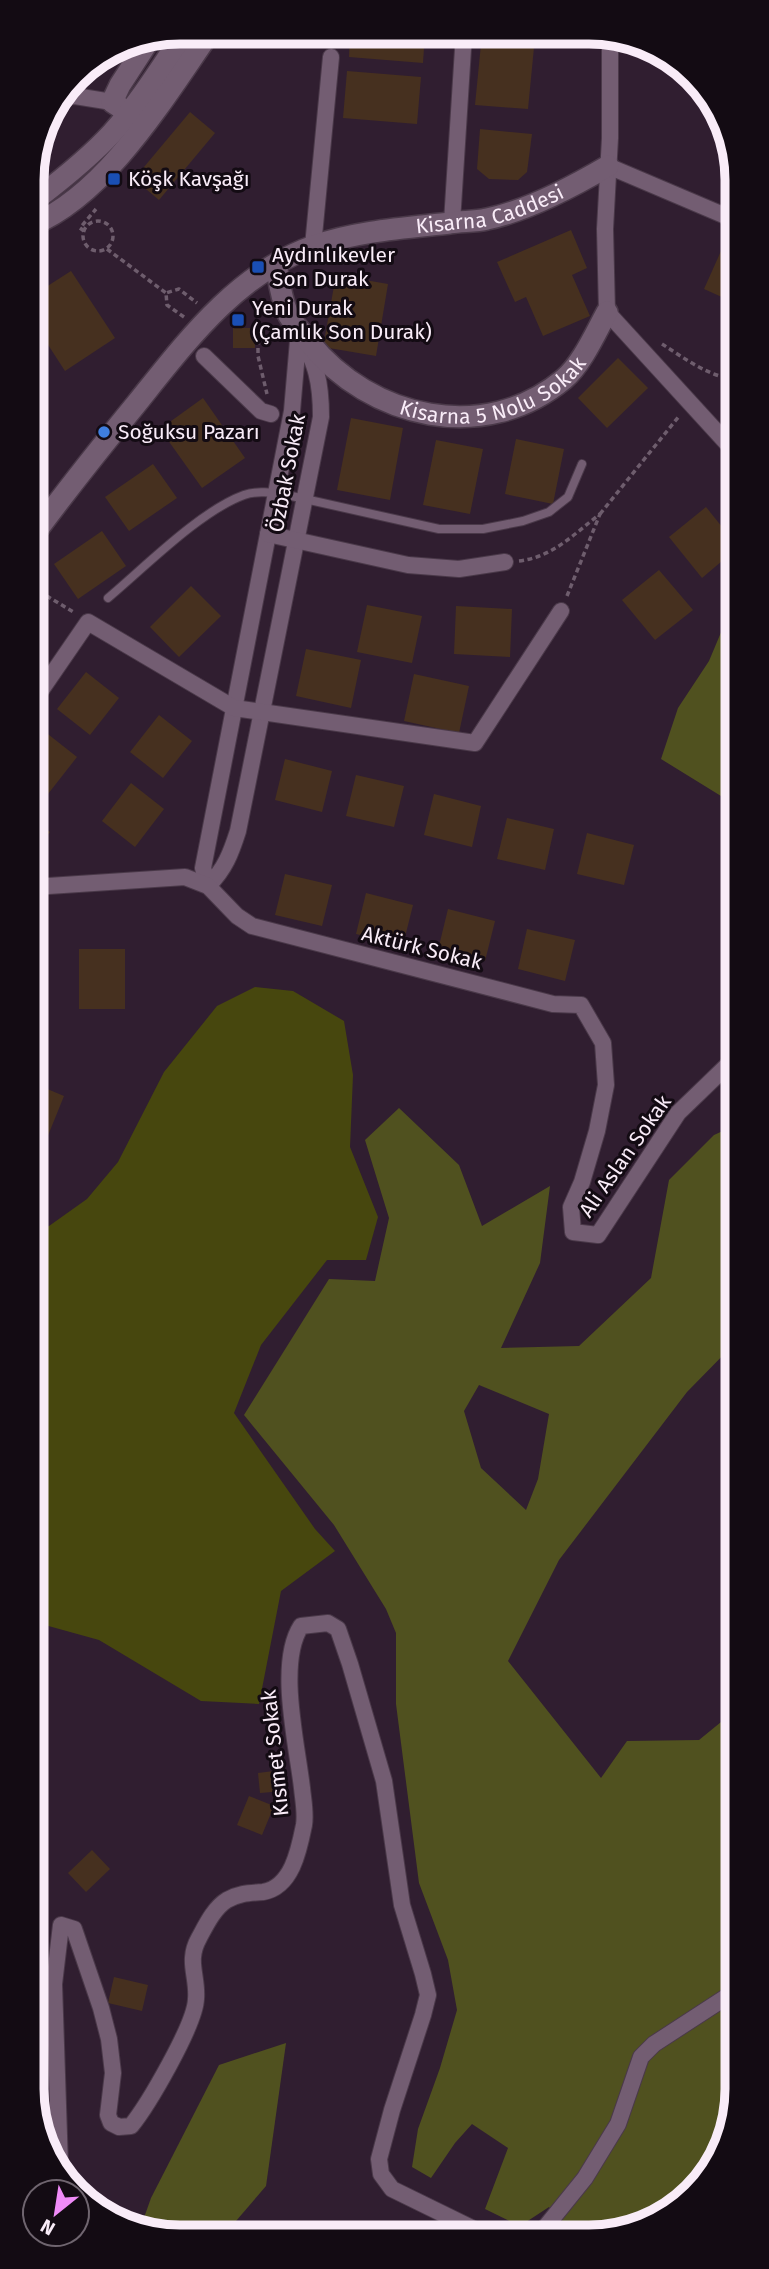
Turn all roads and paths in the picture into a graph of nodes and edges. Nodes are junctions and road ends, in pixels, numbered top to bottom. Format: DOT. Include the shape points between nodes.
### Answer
graph roads {
  1 [pos="177,44"];
  2 [pos="198,44"];
  3 [pos="463,44"];
  4 [pos="610,45"];
  5 [pos="142,49"];
  6 [pos="331,57"];
  7 [pos="73,96"];
  8 [pos="129,113"];
  9 [pos="608,166"];
  10 [pos="44,194"];
  11 [pos="97,208"];
  12 [pos="725,216"];
  13 [pos="44,219"];
  14 [pos="452,222"];
  15 [pos="84,231"];
  16 [pos="313,246"];
  17 [pos="107,249"];
  18 [pos="275,265"];
  19 [pos="166,293"];
  20 [pos="197,303"];
  21 [pos="607,312"];
  22 [pos="184,317"];
  23 [pos="299,330"];
  24 [pos="660,344"];
  25 [pos="204,356"];
  26 [pos="725,378"];
  27 [pos="690,403"];
  28 [pos="271,414"];
  29 [pos="725,441"];
  30 [pos="582,464"];
  31 [pos="276,494"];
  32 [pos="304,498"];
  33 [pos="600,514"];
  34 [pos="44,521"];
  35 [pos="268,534"];
  36 [pos="296,541"];
  37 [pos="505,562"];
  38 [pos="44,594"];
  39 [pos="108,598"];
  40 [pos="561,611"];
  41 [pos="89,622"];
  42 [pos="44,686"];
  43 [pos="234,708"];
  44 [pos="262,712"];
  45 [pos="44,886"];
  46 [pos="208,886"];
  47 [pos="725,1068"];
  48 [pos="573,1232"];
  49 [pos="44,1984"];
  50 [pos="54,1984"];
  51 [pos="725,1998"];
  52 [pos="60,2152"];
  53 [pos="466,2225"];
  54 [pos="547,2225"];
  1 -- 8 [label="street"];
  2 -- 8 [label="street"];
  3 -- 14 [label="street"];
  4 -- 9 [label="street"];
  5 -- 8 [label="street" via="120,85"];
  6 -- 16 [label="street"];
  7 -- 8 [label="street"];
  8 -- 10 [label="street" via="85,160"];
  8 -- 13 [label="street" via="86,192"];
  9 -- 12 [label="street"];
  9 -- 14 [label="street, Kisarna Caddesi" via="508,213"];
  9 -- 21 [label="street" via="604,229"];
  11 -- 15 [label="path" via="80,228"];
  14 -- 16 [label="street, Kisarna Caddesi"];
  15 -- 17 [label="path" via="89,248"];
  15 -- 17 [label="path" via="90,223 100,221 109,226 113,240"];
  16 -- 18 [label="street, Kisarna Caddesi"];
  17 -- 19 [label="path"];
  18 -- 23 [label="street, Kisarna 5 Nolu Sokak" via="288,315"];
  18 -- 34 [label="street, Kisarna Caddesi" via="226,301 191,336"];
  19 -- 20 [label="path" via="178,289"];
  19 -- 22 [label="path" via="167,305"];
  21 -- 23 [label="street, Kisarna 5 Nolu Sokak" via="567,377 546,392 498,413 461,416 414,411 379,400 348,382"];
  21 -- 27 [label="street"];
  23 -- 31 [label="street, Özbak Sokak" via="292,411"];
  23 -- 32 [label="street, Özbak Sokak" via="321,389"];
  24 -- 26 [label="path"];
  25 -- 28 [label="street" via="261,411"];
  27 -- 29 [label="street"];
  27 -- 33 [label="path"];
  30 -- 32 [label="lane" via="568,497 549,512 483,529 439,529"];
  31 -- 32 [label="lane"];
  31 -- 35 [label="street, Özbak Sokak"];
  31 -- 39 [label="lane" via="245,494 204,516"];
  32 -- 36 [label="street, Özbak Sokak"];
  33 -- 37 [label="path" via="536,559"];
  33 -- 40 [label="path"];
  35 -- 36 [label="street"];
  35 -- 43 [label="street, Özbak Sokak"];
  36 -- 37 [label="street" via="408,565 459,569"];
  36 -- 44 [label="street, Özbak Sokak"];
  38 -- 41 [label="path"];
  40 -- 44 [label="street" via="475,743"];
  41 -- 42 [label="street"];
  41 -- 43 [label="street"];
  43 -- 44 [label="street"];
  43 -- 46 [label="street, Özbak Sokak" via="203,868"];
  44 -- 46 [label="street, Özbak Sokak" via="238,831 229,859"];
  45 -- 46 [label="street" via="185,877"];
  46 -- 48 [label="street, Aktürk Sokak" via="252,926 553,1003 581,1005 603,1044 606,1084 597,1131 571,1207"];
  47 -- 48 [label="street, Ali Aslan Sokak" via="678,1113 598,1235"];
  49 -- 50 [label="street"];
  50 -- 52 [label="street"];
  50 -- 53 [label="street, Kısmet Sokak" via="61,1925 74,1929 109,2039 113,2073 108,2115 119,2127 131,2126 189,2024 197,2000 191,1955 197,1940 227,1900 244,1892 276,1888 294,1862 305,1820 288,1679 301,1626 328,1623 338,1629 384,1781 402,1905 428,1996 391,2110 379,2159 381,2174 392,2189"];
  51 -- 54 [label="street" via="640,2057 618,2124 585,2178"];
}
